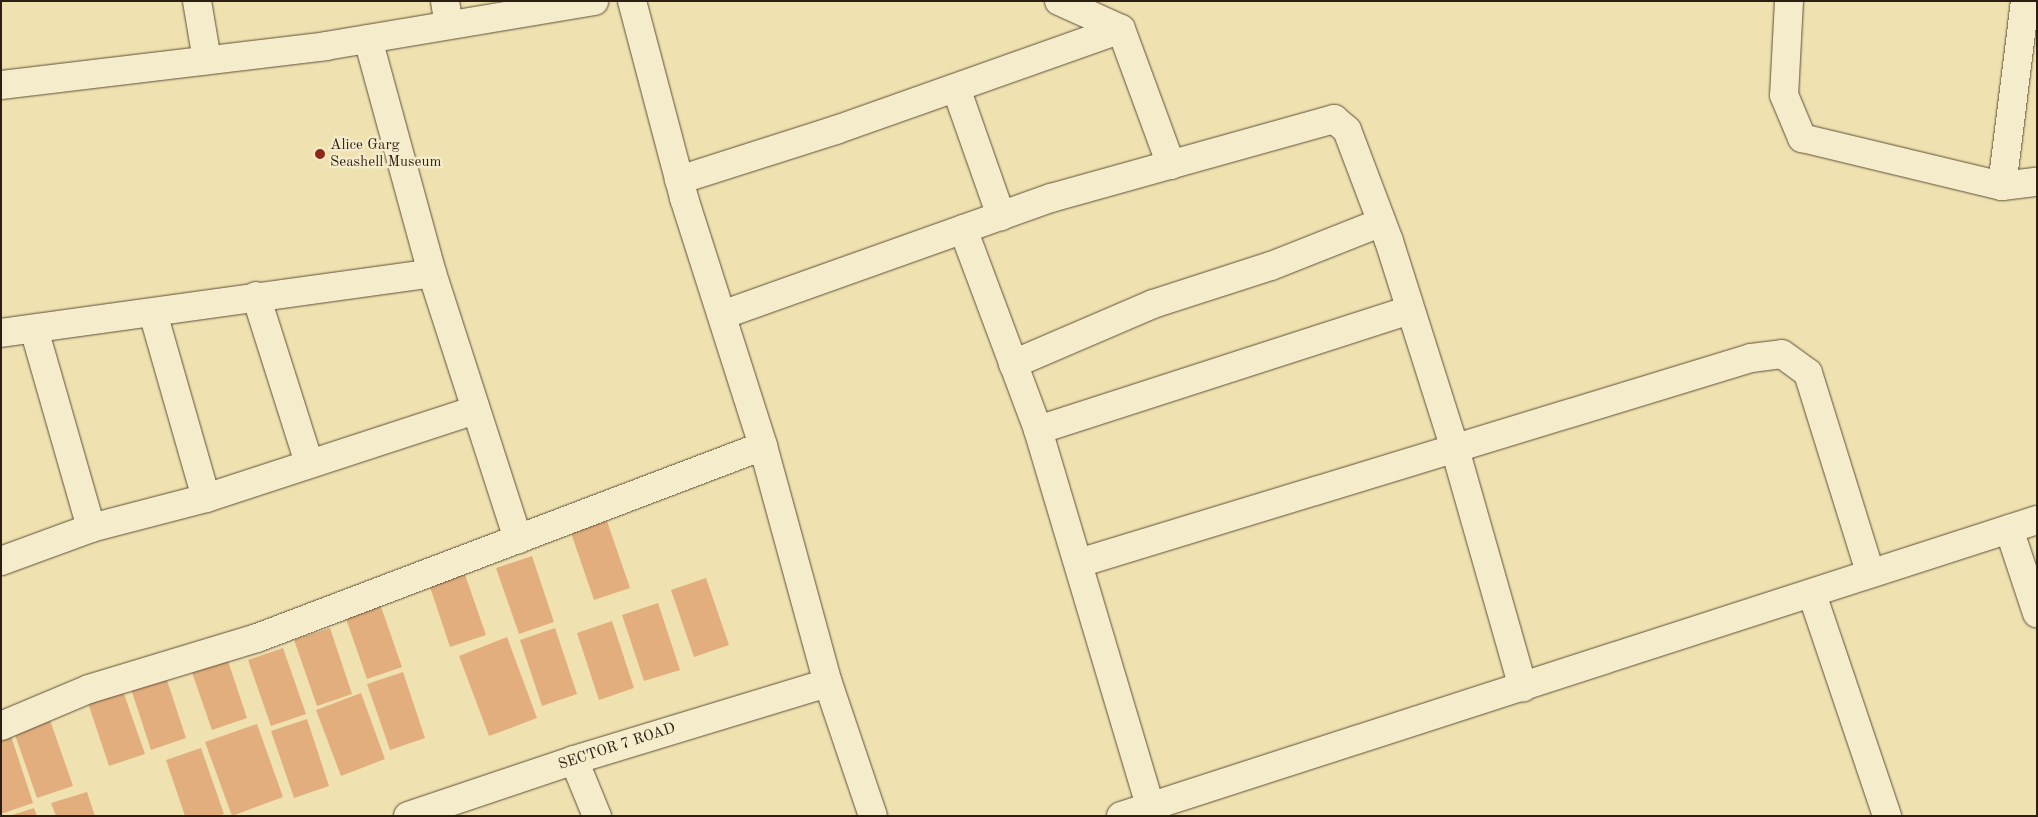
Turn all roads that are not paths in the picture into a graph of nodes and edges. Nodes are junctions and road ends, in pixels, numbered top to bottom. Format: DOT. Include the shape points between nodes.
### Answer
graph roads {
  1 [pos="197,1"];
  2 [pos="594,1"];
  3 [pos="632,1"];
  4 [pos="1059,1"];
  5 [pos="1789,1"];
  6 [pos="2025,1"];
  7 [pos="447,13"];
  8 [pos="1121,29"];
  9 [pos="368,39"];
  10 [pos="207,60"];
  11 [pos="1,85"];
  12 [pos="956,88"];
  13 [pos="1171,165"];
  14 [pos="679,180"];
  15 [pos="2037,182"];
  16 [pos="2002,186"];
  17 [pos="1001,216"];
  18 [pos="1382,222"];
  19 [pos="963,229"];
  20 [pos="432,272"];
  21 [pos="256,296"];
  22 [pos="1410,310"];
  23 [pos="153,313"];
  24 [pos="722,315"];
  25 [pos="34,329"];
  26 [pos="1,333"];
  27 [pos="1013,364"];
  28 [pos="474,410"];
  29 [pos="1038,430"];
  30 [pos="763,446"];
  31 [pos="1456,449"];
  32 [pos="310,463"];
  33 [pos="206,498"];
  34 [pos="2037,520"];
  35 [pos="91,528"];
  36 [pos="2009,529"];
  37 [pos="518,539"];
  38 [pos="1,561"];
  39 [pos="1079,563"];
  40 [pos="1870,572"];
  41 [pos="1812,594"];
  42 [pos="2037,612"];
  43 [pos="828,683"];
  44 [pos="1522,687"];
  45 [pos="1,726"];
  46 [pos="574,760"];
  47 [pos="1167,808"];
  48 [pos="1883,815"];
  49 [pos="408,816"];
  50 [pos="598,816"];
  51 [pos="873,816"];
  52 [pos="1121,816"];
  1 -- 10 [label="street"];
  2 -- 7 [label="street"];
  3 -- 14 [label="street"];
  4 -- 8 [label="street"];
  5 -- 16 [label="street" via="1784,95 1802,138"];
  6 -- 16 [label="street"];
  7 -- 9 [label="street"];
  8 -- 12 [label="street"];
  8 -- 13 [label="street"];
  9 -- 10 [label="street"];
  9 -- 20 [label="street"];
  10 -- 11 [label="street"];
  12 -- 14 [label="street"];
  12 -- 17 [label="street"];
  13 -- 17 [label="street" via="1051,198"];
  13 -- 18 [label="street" via="1334,118 1347,130"];
  14 -- 24 [label="street"];
  15 -- 16 [label="street"];
  17 -- 19 [label="street"];
  18 -- 22 [label="street"];
  18 -- 27 [label="street" via="1271,266 1152,304"];
  19 -- 24 [label="street"];
  19 -- 27 [label="street"];
  20 -- 21 [label="street"];
  20 -- 28 [label="street"];
  21 -- 23 [label="street"];
  21 -- 32 [label="street"];
  22 -- 29 [label="street"];
  22 -- 31 [label="street"];
  23 -- 25 [label="street"];
  23 -- 33 [label="street"];
  24 -- 30 [label="street"];
  25 -- 26 [label="street"];
  25 -- 35 [label="street"];
  27 -- 29 [label="street"];
  28 -- 32 [label="street"];
  28 -- 37 [label="street"];
  29 -- 39 [label="street"];
  30 -- 37 [label="street"];
  30 -- 43 [label="street"];
  31 -- 39 [label="street"];
  31 -- 40 [label="street" via="1752,358 1782,354 1808,373"];
  31 -- 44 [label="street"];
  32 -- 33 [label="street"];
  33 -- 35 [label="street"];
  34 -- 36 [label="street"];
  35 -- 38 [label="street"];
  36 -- 40 [label="street"];
  36 -- 42 [label="street"];
  37 -- 45 [label="street" via="257,638 89,689"];
  39 -- 47 [label="street"];
  40 -- 41 [label="street"];
  41 -- 44 [label="street"];
  41 -- 48 [label="street"];
  43 -- 46 [label="street, SECTOR 7 ROAD"];
  43 -- 51 [label="street"];
  44 -- 47 [label="street"];
  46 -- 49 [label="street, SECTOR 7 ROAD"];
  46 -- 50 [label="street"];
  47 -- 52 [label="street"];
}
